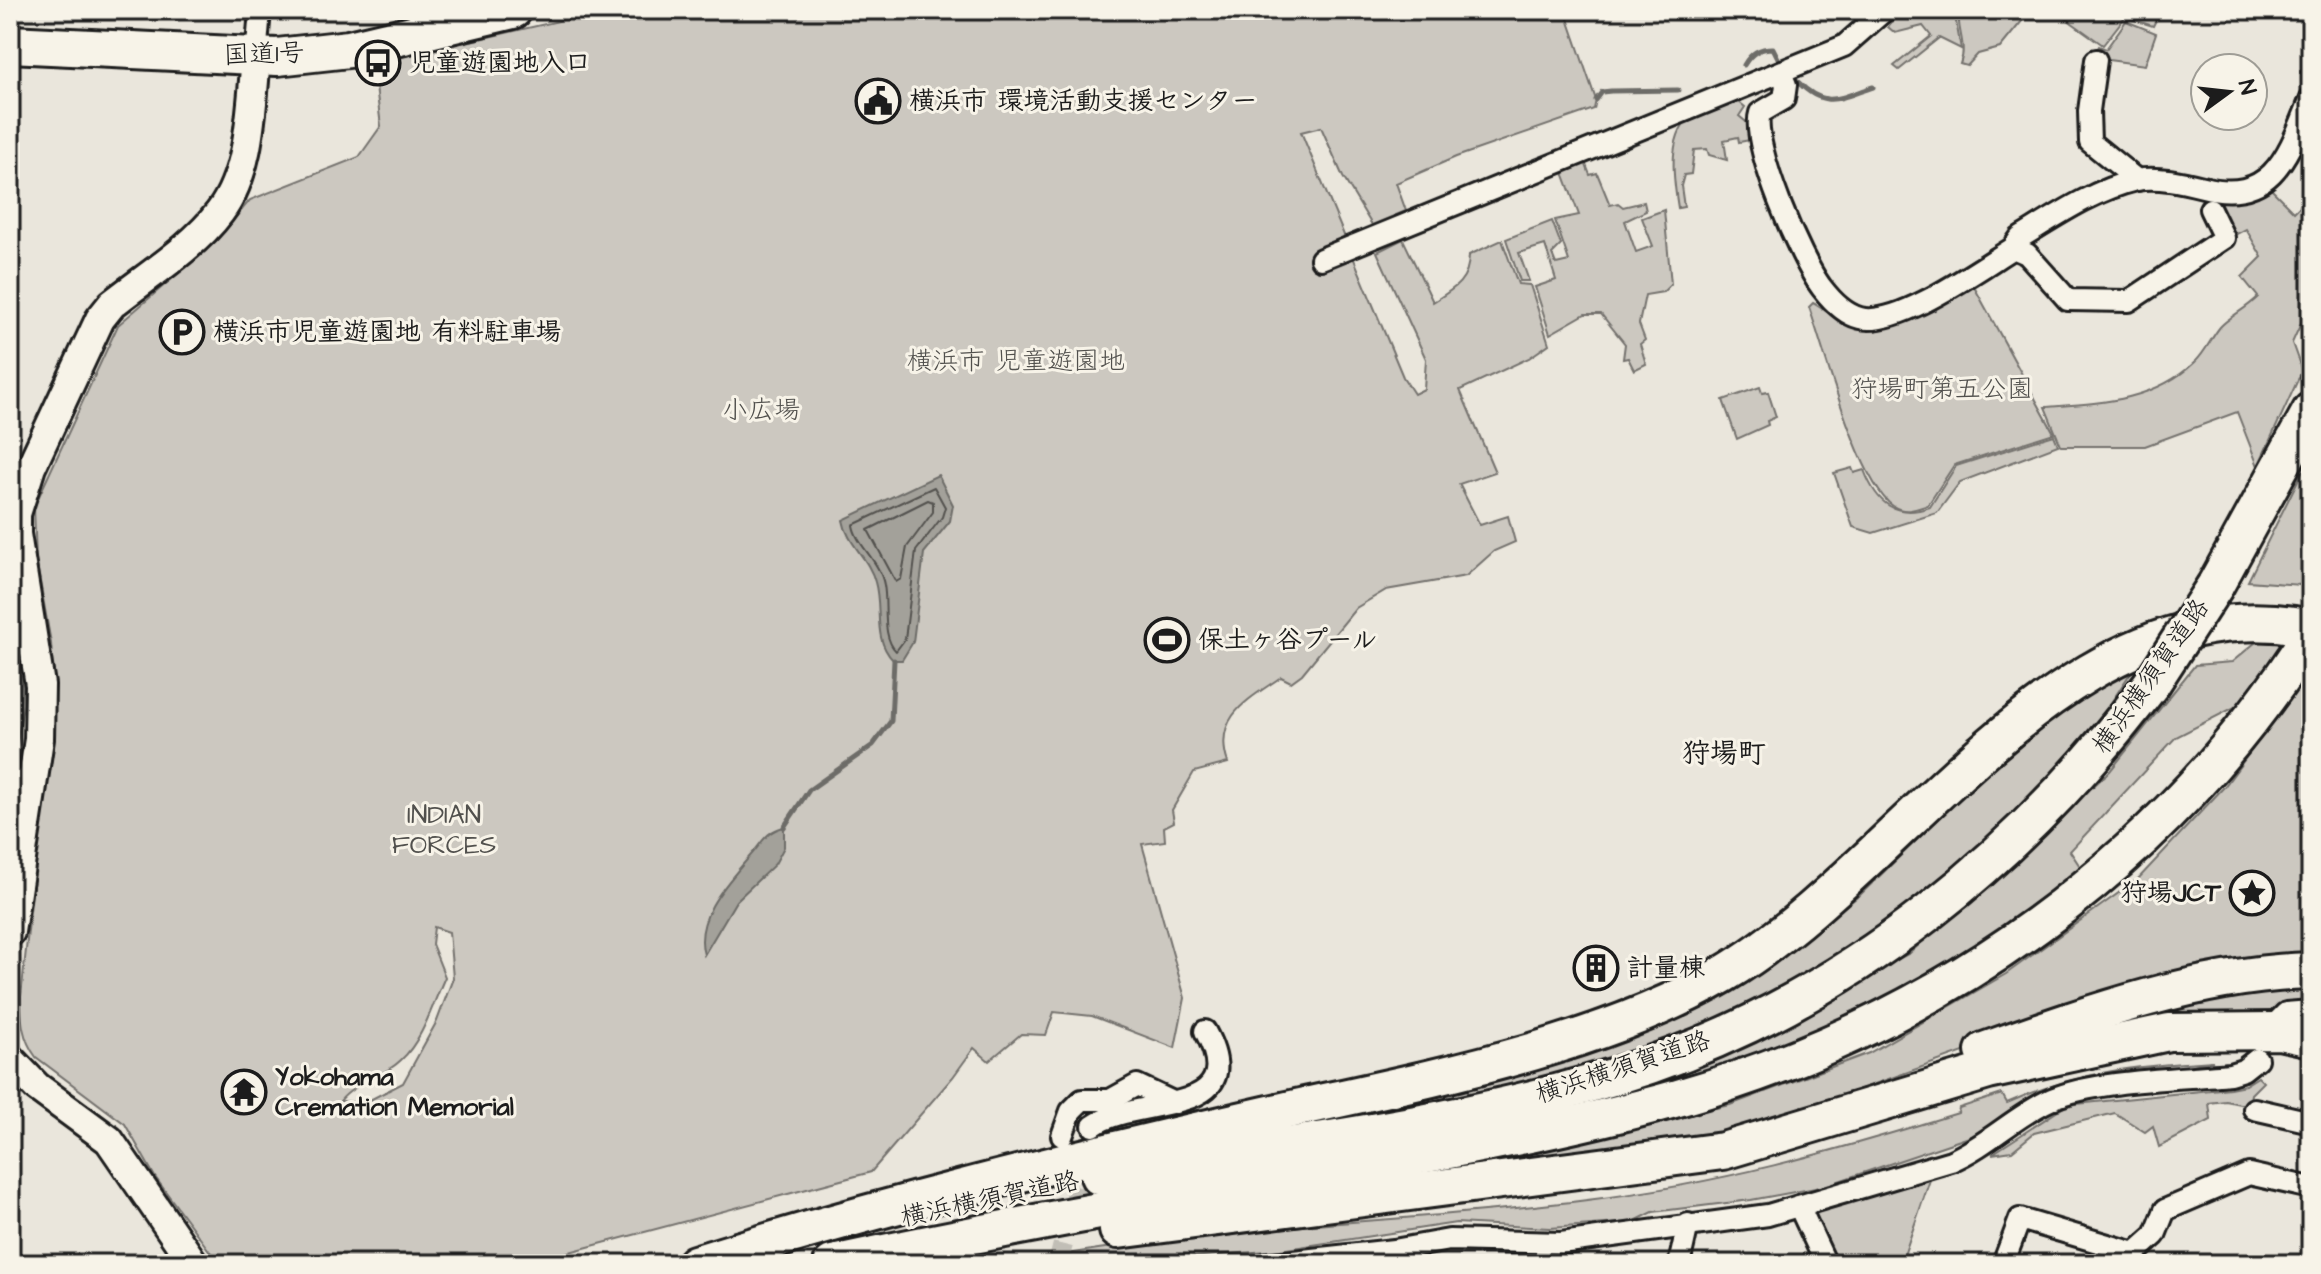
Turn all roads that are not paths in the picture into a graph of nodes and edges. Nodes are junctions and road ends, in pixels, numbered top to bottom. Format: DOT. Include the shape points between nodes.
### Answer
graph roads {
  1 [pos="260,10"];
  2 [pos="513,10"];
  3 [pos="1885,10"];
  4 [pos="10,44"];
  5 [pos="256,58"];
  6 [pos="2096,60"];
  7 [pos="1781,72"];
  8 [pos="2311,98"];
  9 [pos="2137,180"];
  10 [pos="2210,209"];
  11 [pos="2013,248"];
  12 [pos="1321,259"];
  13 [pos="2311,411"];
  14 [pos="13,533"];
  15 [pos="2305,627"];
  16 [pos="20,780"];
  17 [pos="15,852"];
  18 [pos="10,932"];
  19 [pos="2311,971"];
  20 [pos="2311,1011"];
  21 [pos="2272,1027"];
  22 [pos="1205,1031"];
  23 [pos="2311,1038"];
  24 [pos="10,1059"];
  25 [pos="2257,1059"];
  26 [pos="1175,1103"];
  27 [pos="2254,1109"];
  28 [pos="2311,1122"];
  29 [pos="1093,1126"];
  30 [pos="1062,1136"];
  31 [pos="1583,1169"];
  32 [pos="2311,1188"];
  33 [pos="1799,1206"];
  34 [pos="1688,1224"];
  35 [pos="194,1264"];
  36 [pos="695,1264"];
  37 [pos="711,1264"];
  38 [pos="832,1264"];
  39 [pos="906,1264"];
  40 [pos="1266,1264"];
  41 [pos="1679,1264"];
  42 [pos="1826,1264"];
  43 [pos="2003,1264"];
  1 -- 5 [label="street"];
  2 -- 5 [label="highway, 国道1号" via="349,49"];
  3 -- 7 [label="street" via="1844,46"];
  4 -- 5 [label="highway, 国道1号"];
  5 -- 14 [label="street" via="242,161 229,199 209,225 100,319 31,467"];
  6 -- 9 [label="street" via="2090,142"];
  7 -- 11 [label="street" via="1784,99 1760,113 1759,145 1820,286 1839,308 1860,318 1900,313"];
  7 -- 12 [label="street"];
  8 -- 9 [label="street" via="2283,163 2259,184 2239,193 2178,181"];
  9 -- 11 [label="street" via="2080,202 2020,238"];
  10 -- 11 [label="street" via="2224,238 2129,301 2068,300 2027,254"];
  13 -- 37 [label="highway, 横浜横須賀道路, bridge" via="2215,586 2152,683 2076,779 2031,826 1921,920 1810,991 1737,1029 1575,1088 1467,1113 1084,1179"];
  14 -- 16 [label="street" via="40,685 39,739"];
  15 -- 36 [label="highway" via="2219,626 2178,635 2072,683 1993,740 1830,896 1777,939 1723,975 1643,1013 1547,1046 1020,1171"];
  15 -- 38 [label="highway, 横浜横須賀道路" via="2289,667 2206,776 2099,879 1985,963 1829,1046 1680,1098 1560,1128 1027,1222"];
  16 -- 17 [label="street"];
  17 -- 18 [label="street"];
  19 -- 31 [label="highway" via="2170,993 2075,1019 1776,1127"];
  20 -- 21 [label="street" via="2286,1013"];
  22 -- 26 [label="street" via="1218,1066 1213,1079 1204,1090"];
  23 -- 31 [label="highway" via="2279,1031 2169,1032 1988,1071 1723,1151"];
  24 -- 35 [label="street" via="37,1087 109,1140"];
  25 -- 33 [label="street" via="2230,1074 2112,1087 2050,1100 1951,1161"];
  26 -- 29 [label="street"];
  26 -- 30 [label="street" via="1137,1085 1110,1100 1082,1100 1071,1111"];
  27 -- 28 [label="street"];
  31 -- 39 [label="highway" via="1033,1241"];
  32 -- 43 [label="street" via="2249,1174 2165,1210 2155,1235 2135,1253 2020,1219"];
  33 -- 34 [label="street"];
  33 -- 42 [label="street"];
  34 -- 40 [label="street" via="1561,1243 1449,1240"];
  34 -- 41 [label="street"];
}
